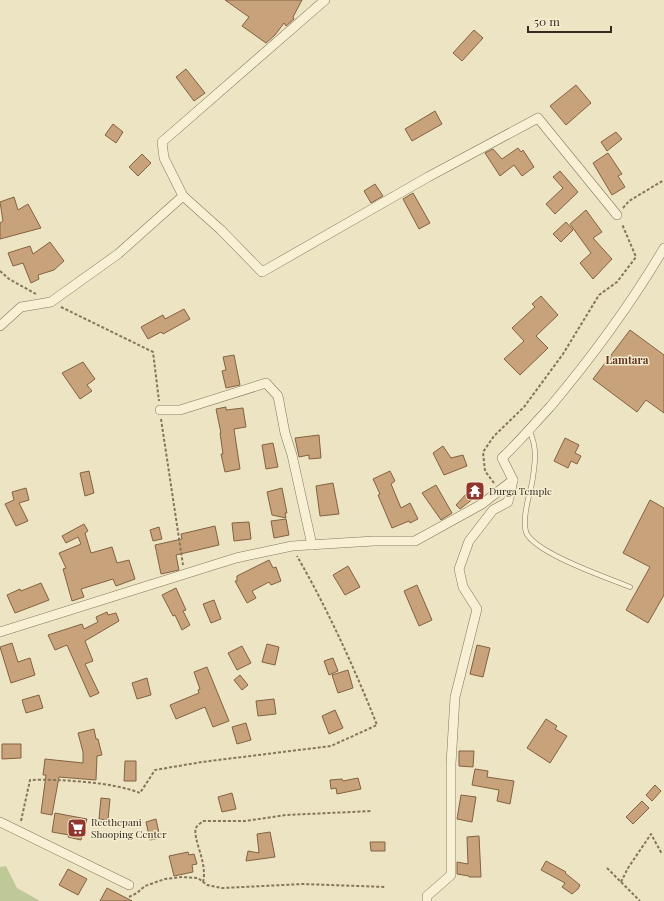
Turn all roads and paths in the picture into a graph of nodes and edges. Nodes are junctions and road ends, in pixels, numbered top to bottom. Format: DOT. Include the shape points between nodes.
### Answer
graph roads {
  1 [pos="325,0"];
  2 [pos="664,180"];
  3 [pos="183,196"];
  4 [pos="617,215"];
  5 [pos="664,248"];
  6 [pos="0,271"];
  7 [pos="51,302"];
  8 [pos="0,326"];
  9 [pos="160,410"];
  10 [pos="529,430"];
  11 [pos="513,480"];
  12 [pos="499,490"];
  13 [pos="312,545"];
  14 [pos="292,546"];
  15 [pos="184,574"];
  16 [pos="630,587"];
  17 [pos="0,632"];
  18 [pos="372,811"];
  19 [pos="0,822"];
  20 [pos="18,831"];
  21 [pos="662,854"];
  22 [pos="607,868"];
  23 [pos="203,882"];
  24 [pos="621,882"];
  25 [pos="129,885"];
  26 [pos="386,887"];
  27 [pos="129,897"];
  28 [pos="427,901"];
  29 [pos="640,901"];
  1 -- 3 [label="street" via="162,142 164,158"];
  2 -- 4 [label="path" via="629,201"];
  3 -- 4 [label="street" via="262,272 428,177 538,118"];
  3 -- 7 [label="street" via="118,254"];
  4 -- 12 [label="path" via="636,257 617,282 599,295 563,354 524,407 494,436 483,452 485,471"];
  5 -- 10 [label="street" via="641,286 578,374"];
  6 -- 7 [label="path" via="9,279"];
  7 -- 8 [label="street" via="21,308"];
  7 -- 9 [label="path" via="153,352"];
  9 -- 13 [label="street" via="180,410 266,383 278,396 284,433 292,455"];
  9 -- 15 [label="path"];
  10 -- 11 [label="street" via="502,458"];
  10 -- 16 [label="lane" via="536,458 527,505 526,531 533,542 562,559"];
  11 -- 12 [label="street"];
  11 -- 28 [label="street" via="508,502 493,510 469,541 459,569 463,587 477,609 455,697 451,764 451,875 427,896"];
  12 -- 13 [label="street" via="482,504 415,541"];
  13 -- 14 [label="street"];
  14 -- 15 [label="street" via="236,558"];
  14 -- 20 [label="path" via="334,625 377,725 331,746 155,770 140,793 128,788 97,784 49,779 30,780"];
  15 -- 17 [label="street"];
  18 -- 23 [label="path" via="203,821 196,828 195,835 204,864"];
  19 -- 20 [label="street"];
  20 -- 25 [label="street"];
  21 -- 24 [label="path" via="651,834"];
  22 -- 24 [label="path"];
  23 -- 26 [label="path" via="214,887 232,888 302,884"];
  23 -- 27 [label="path" via="192,877 165,879 145,886"];
  24 -- 29 [label="path"];
}
